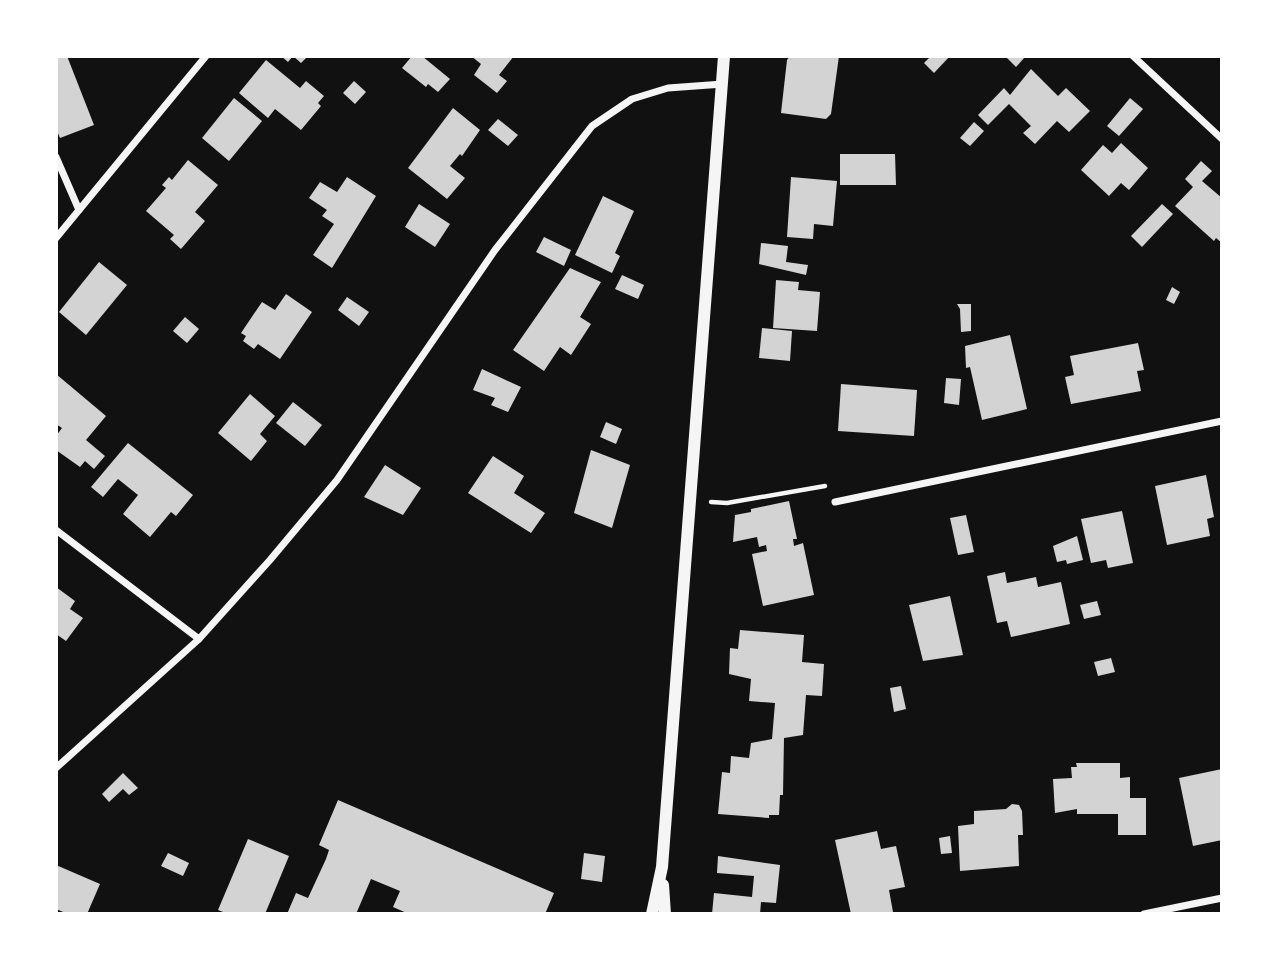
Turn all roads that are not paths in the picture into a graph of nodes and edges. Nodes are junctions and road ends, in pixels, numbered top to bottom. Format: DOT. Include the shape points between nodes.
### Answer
graph roads {
  1 [pos="206,56"];
  2 [pos="724,56"];
  3 [pos="1133,56"];
  4 [pos="723,84"];
  5 [pos="1222,139"];
  6 [pos="56,157"];
  7 [pos="79,210"];
  8 [pos="56,238"];
  9 [pos="1222,421"];
  10 [pos="835,502"];
  11 [pos="56,530"];
  12 [pos="199,639"];
  13 [pos="56,768"];
  14 [pos="662,867"];
  15 [pos="1222,898"];
  16 [pos="652,914"];
  17 [pos="665,914"];
  18 [pos="1143,914"];
  1 -- 7 [label="street"];
  2 -- 4 [label="street"];
  3 -- 5 [label="street"];
  4 -- 12 [label="street" via="668,88 632,99 592,126 495,250 337,480"];
  4 -- 14 [label="street"];
  6 -- 7 [label="street"];
  7 -- 8 [label="street"];
  9 -- 10 [label="street"];
  11 -- 12 [label="street"];
  12 -- 13 [label="street"];
  14 -- 16 [label="street"];
  14 -- 17 [label="street"];
  15 -- 18 [label="street"];
}
